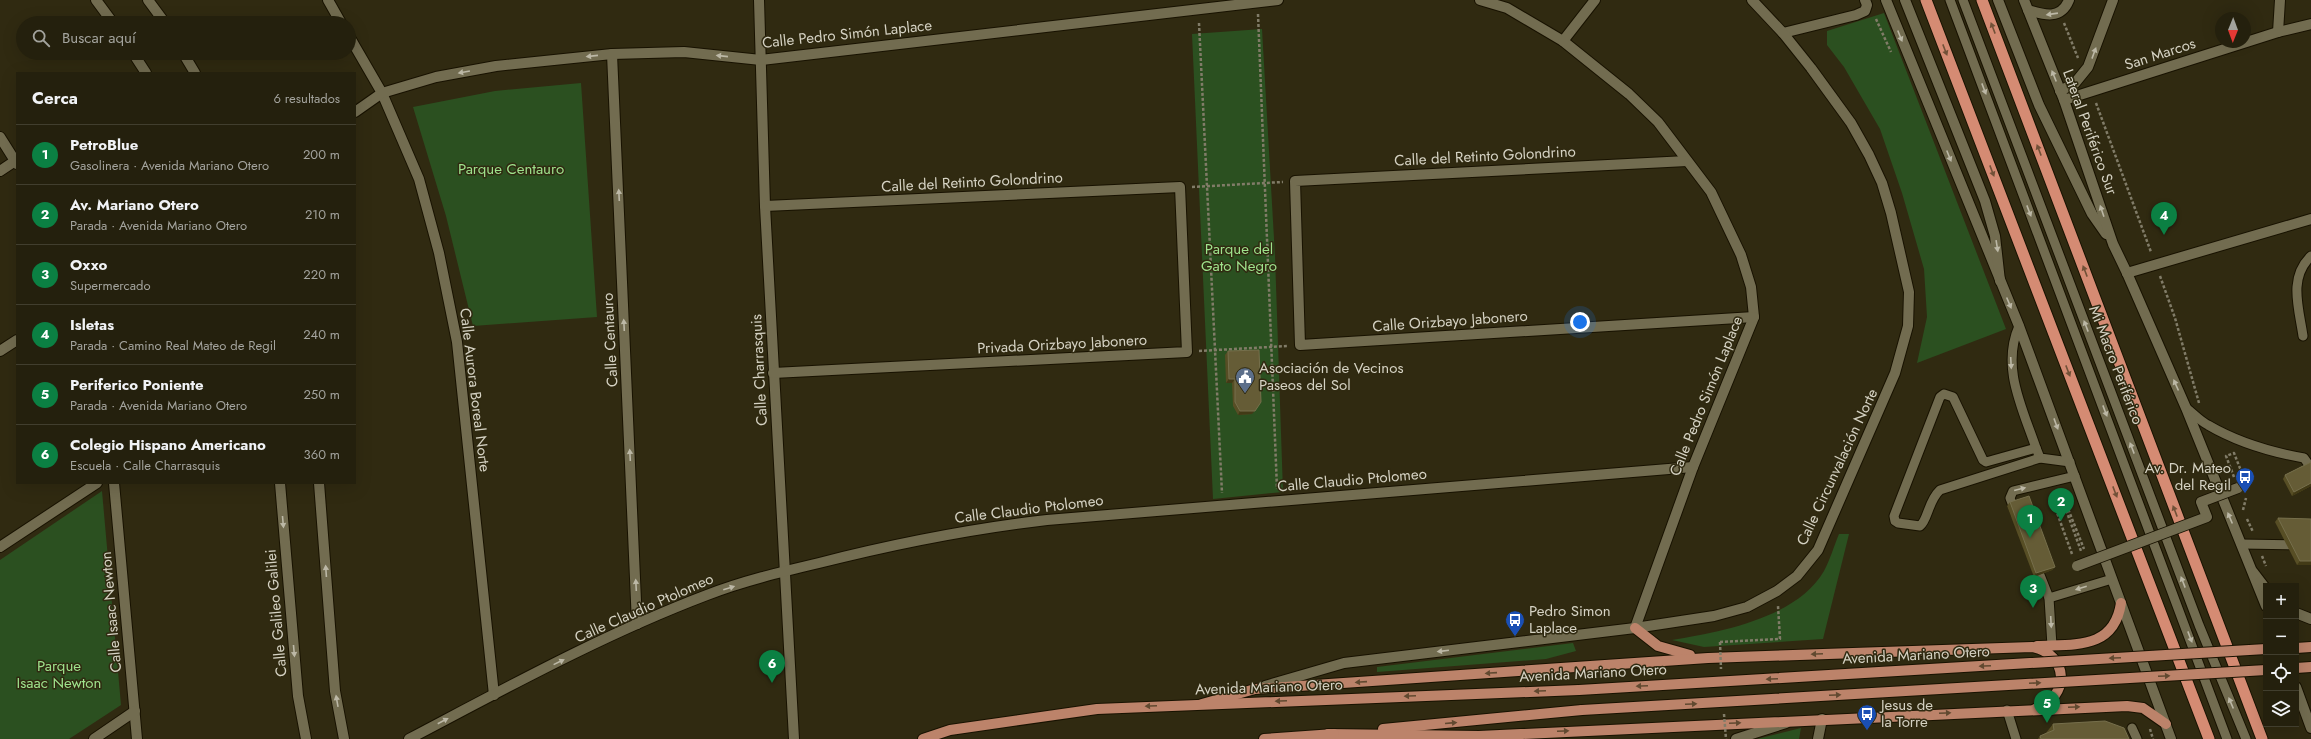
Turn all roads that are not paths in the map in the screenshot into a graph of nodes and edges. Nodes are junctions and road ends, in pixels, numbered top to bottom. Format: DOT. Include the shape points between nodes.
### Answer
graph roads {
  1 [pos="96,0"];
  2 [pos="148,0"];
  3 [pos="328,0"];
  4 [pos="759,0"];
  5 [pos="1278,0"];
  6 [pos="1480,0"];
  7 [pos="1595,0"];
  8 [pos="1752,0"];
  9 [pos="1865,0"];
  10 [pos="1886,0"];
  11 [pos="1905,0"];
  12 [pos="1926,0"];
  13 [pos="1950,0"];
  14 [pos="1963,0"];
  15 [pos="1982,0"];
  16 [pos="1998,0"];
  17 [pos="2024,0"];
  18 [pos="2069,0"];
  19 [pos="2113,0"];
  20 [pos="2280,0"];
  21 [pos="2028,10"];
  22 [pos="108,16"];
  23 [pos="160,16"];
  24 [pos="337,16"];
  25 [pos="2311,24"];
  26 [pos="2278,32"];
  27 [pos="1783,33"];
  28 [pos="1563,41"];
  29 [pos="356,48"];
  30 [pos="612,54"];
  31 [pos="138,60"];
  32 [pos="187,60"];
  33 [pos="761,60"];
  34 [pos="145,72"];
  35 [pos="193,72"];
  36 [pos="382,93"];
  37 [pos="2062,96"];
  38 [pos="356,111"];
  39 [pos="0,137"];
  40 [pos="1687,161"];
  41 [pos="16,162"];
  42 [pos="0,171"];
  43 [pos="765,206"];
  44 [pos="2311,219"];
  45 [pos="2113,244"];
  46 [pos="2311,256"];
  47 [pos="2127,274"];
  48 [pos="2000,281"];
  49 [pos="1754,317"];
  50 [pos="2019,326"];
  51 [pos="2303,336"];
  52 [pos="16,341"];
  53 [pos="1300,345"];
  54 [pos="0,351"];
  55 [pos="1186,352"];
  56 [pos="774,373"];
  57 [pos="2186,408"];
  58 [pos="2036,448"];
  59 [pos="2040,458"];
  60 [pos="2070,462"];
  61 [pos="1693,467"];
  62 [pos="2311,468"];
  63 [pos="2075,476"];
  64 [pos="96,484"];
  65 [pos="114,484"];
  66 [pos="280,484"];
  67 [pos="319,484"];
  68 [pos="2238,488"];
  69 [pos="2021,526"];
  70 [pos="2241,544"];
  71 [pos="2311,544"];
  72 [pos="0,548"];
  73 [pos="2032,555"];
  74 [pos="2080,562"];
  75 [pos="785,571"];
  76 [pos="2253,572"];
  77 [pos="2112,579"];
  78 [pos="2263,585"];
  79 [pos="2049,598"];
  80 [pos="2263,598"];
  81 [pos="2120,603"];
  82 [pos="2299,614"];
  83 [pos="2311,620"];
  84 [pos="638,624"];
  85 [pos="1635,628"];
  86 [pos="2052,646"];
  87 [pos="2024,647"];
  88 [pos="2311,647"];
  89 [pos="2299,648"];
  90 [pos="2263,649"];
  91 [pos="1708,658"];
  92 [pos="2311,667"];
  93 [pos="2299,668"];
  94 [pos="2263,670"];
  95 [pos="1255,689"];
  96 [pos="2297,691"];
  97 [pos="494,695"];
  98 [pos="1202,704"];
  99 [pos="2035,709"];
  100 [pos="2007,710"];
  101 [pos="135,711"];
  102 [pos="1822,719"];
  103 [pos="1798,720"];
  104 [pos="2166,724"];
  105 [pos="2132,728"];
  106 [pos="2311,728"];
  107 [pos="1328,734"];
  108 [pos="1484,737"];
  109 [pos="94,739"];
  110 [pos="137,739"];
  111 [pos="306,739"];
  112 [pos="344,739"];
  113 [pos="409,739"];
  114 [pos="794,739"];
  115 [pos="923,739"];
  116 [pos="1266,739"];
  117 [pos="1736,739"];
  118 [pos="1818,739"];
  119 [pos="2016,739"];
  120 [pos="2137,739"];
  121 [pos="2172,739"];
  122 [pos="2209,739"];
  123 [pos="2228,739"];
  124 [pos="2246,739"];
  125 [pos="2262,739"];
  1 -- 22 [label="street"];
  2 -- 23 [label="street"];
  3 -- 24 [label="street"];
  4 -- 33 [label="street, Calle Charrasquis"];
  5 -- 33 [label="street, Calle Pedro Simón Laplace"];
  6 -- 28 [label="street, Calle Pedro Simón Laplace" via="1507,8"];
  7 -- 28 [label="street"];
  8 -- 27 [label="street, Calle Circunvalación Norte"];
  9 -- 27 [label="street" via="1867,5 1864,11 1856,15"];
  10 -- 48 [label="street, one-way"];
  11 -- 48 [label="street, one-way" via="1985,201 1995,236"];
  12 -- 122 [label="highway, one-way"];
  13 -- 123 [label="lane, Mi Macro Periférico, one-way"];
  124 -- 14 [label="lane, Mi Macro Periférico, one-way" via="2199,625"];
  125 -- 15 [label="highway, one-way"];
  16 -- 45 [label="street" via="2039,105 2092,214"];
  17 -- 21 [label="street, Lateral Periférico Sur"];
  18 -- 21 [label="street, one-way" via="2060,12 2050,16"];
  37 -- 19 [label="street, one-way" via="2084,73 2092,58"];
  20 -- 26 [label="street"];
  37 -- 21 [label="street, Lateral Periférico Sur, one-way"];
  25 -- 26 [label="street, San Marcos"];
  26 -- 37 [label="street, San Marcos" via="2091,92"];
  27 -- 85 [label="street, Calle Circunvalación Norte" via="1851,123 1870,155 1882,183 1909,292 1910,312 1903,348 1888,393 1818,550 1797,576 1777,591 1747,607"];
  28 -- 40 [label="street, Calle Pedro Simón Laplace" via="1630,94 1658,122"];
  29 -- 36 [label="street, Calle Aurora Boreal Norte"];
  33 -- 30 [label="street, Calle Pedro Simón Laplace, one-way" via="684,52"];
  30 -- 36 [label="street, Calle Pedro Simón Laplace, one-way" via="496,66 436,77"];
  84 -- 30 [label="street, Calle Centauro, one-way"];
  31 -- 34 [label="street"];
  32 -- 35 [label="street"];
  33 -- 43 [label="street, Calle Charrasquis"];
  36 -- 38 [label="street, Calle Pedro Simón Laplace"];
  36 -- 97 [label="street, Calle Aurora Boreal Norte" via="419,179 439,252 457,342"];
  45 -- 37 [label="street, Lateral Periférico Sur, one-way"];
  39 -- 41 [label="street"];
  40 -- 49 [label="street, Calle Pedro Simón Laplace" via="1711,192 1741,255 1751,288"];
  40 -- 53 [label="street, Calle del Retinto Golondrino" via="1295,181"];
  41 -- 42 [label="street"];
  43 -- 55 [label="street, Calle del Retinto Golondrino" via="1180,187"];
  43 -- 56 [label="street, Calle Charrasquis"];
  44 -- 47 [label="street"];
  45 -- 47 [label="street, Lateral Periférico Sur"];
  46 -- 51 [label="lane" via="2297,276 2296,285"];
  57 -- 47 [label="street, Lateral Periférico Sur, one-way"];
  48 -- 50 [label="street, one-way"];
  49 -- 53 [label="street, Calle Orizbayo Jabonero"];
  49 -- 61 [label="street, Calle Pedro Simón Laplace"];
  50 -- 58 [label="lane, one-way" via="2011,349 2012,372"];
  50 -- 60 [label="street, one-way"];
  52 -- 54 [label="street"];
  55 -- 56 [label="street, Privada Orizbayo Jabonero"];
  56 -- 75 [label="street, Calle Charrasquis"];
  57 -- 62 [label="lane" via="2205,424 2252,445 2304,458"];
  70 -- 57 [label="street, Lateral Periférico Sur, one-way"];
  58 -- 59 [label="lane"];
  58 -- 59 [label="lane" via="1986,462 1953,397 1944,394 1940,397 1894,516 1895,521 1920,526 1934,496 1940,490"];
  59 -- 60 [label="lane"];
  60 -- 63 [label="street"];
  61 -- 75 [label="street, Calle Claudio Ptolomeo" via="996,526 864,551"];
  61 -- 85 [label="street, Calle Pedro Simón Laplace"];
  69 -- 63 [label="lane, one-way" via="2010,498 2013,491"];
  63 -- 77 [label="street"];
  64 -- 72 [label="street"];
  65 -- 101 [label="street, Calle Isaac Newton"];
  66 -- 111 [label="street, Calle Galileo Galilei, one-way" via="298,696"];
  112 -- 67 [label="street, one-way" via="335,691"];
  68 -- 74 [label="street, bridge" via="2201,502 2207,518"];
  70 -- 71 [label="lane"];
  70 -- 76 [label="street, Lateral Periférico Sur"];
  73 -- 79 [label="lane"];
  84 -- 75 [label="street, Calle Claudio Ptolomeo, one-way" via="708,594"];
  75 -- 114 [label="street, Calle Charrasquis"];
  76 -- 78 [label="street"];
  76 -- 80 [label="street"];
  77 -- 79 [label="lane, one-way"];
  77 -- 81 [label="street"];
  79 -- 86 [label="lane, one-way"];
  81 -- 86 [label="main road" via="2112,628 2099,639 2084,644"];
  81 -- 104 [label="street"];
  82 -- 83 [label="street"];
  97 -- 84 [label="street, Calle Claudio Ptolomeo, one-way"];
  85 -- 91 [label="main road" via="1658,646 1677,654"];
  85 -- 95 [label="street, Calle Circunvalación Norte, one-way" via="1344,662"];
  86 -- 87 [label="main road"];
  87 -- 91 [label="main road, one-way"];
  87 -- 99 [label="main road" via="2041,648 2049,653 2059,666 2061,675 2061,683 2055,697"];
  88 -- 89 [label="main road, bridge"];
  90 -- 98 [label="main road, Avenida Mariano Otero, one-way, bridge" via="1579,690"];
  91 -- 95 [label="main road, one-way"];
  92 -- 93 [label="main road, bridge"];
  107 -- 94 [label="main road, one-way, bridge" via="1582,710"];
  95 -- 98 [label="main road"];
  96 -- 106 [label="street"];
  113 -- 97 [label="street, Calle Claudio Ptolomeo, one-way"];
  98 -- 115 [label="main road, Avenida Mariano Otero, one-way" via="1097,709 950,730"];
  99 -- 100 [label="main road"];
  99 -- 104 [label="main road, one-way" via="2136,706 2152,713"];
  102 -- 100 [label="main road, one-way"];
  100 -- 119 [label="lane"];
  101 -- 109 [label="street"];
  101 -- 110 [label="street, Calle Isaac Newton"];
  102 -- 103 [label="main road"];
  102 -- 118 [label="street"];
  108 -- 103 [label="main road, one-way"];
  103 -- 117 [label="street"];
  104 -- 121 [label="street"];
  105 -- 120 [label="lane"];
  107 -- 108 [label="main road"];
  107 -- 116 [label="main road"];
}
